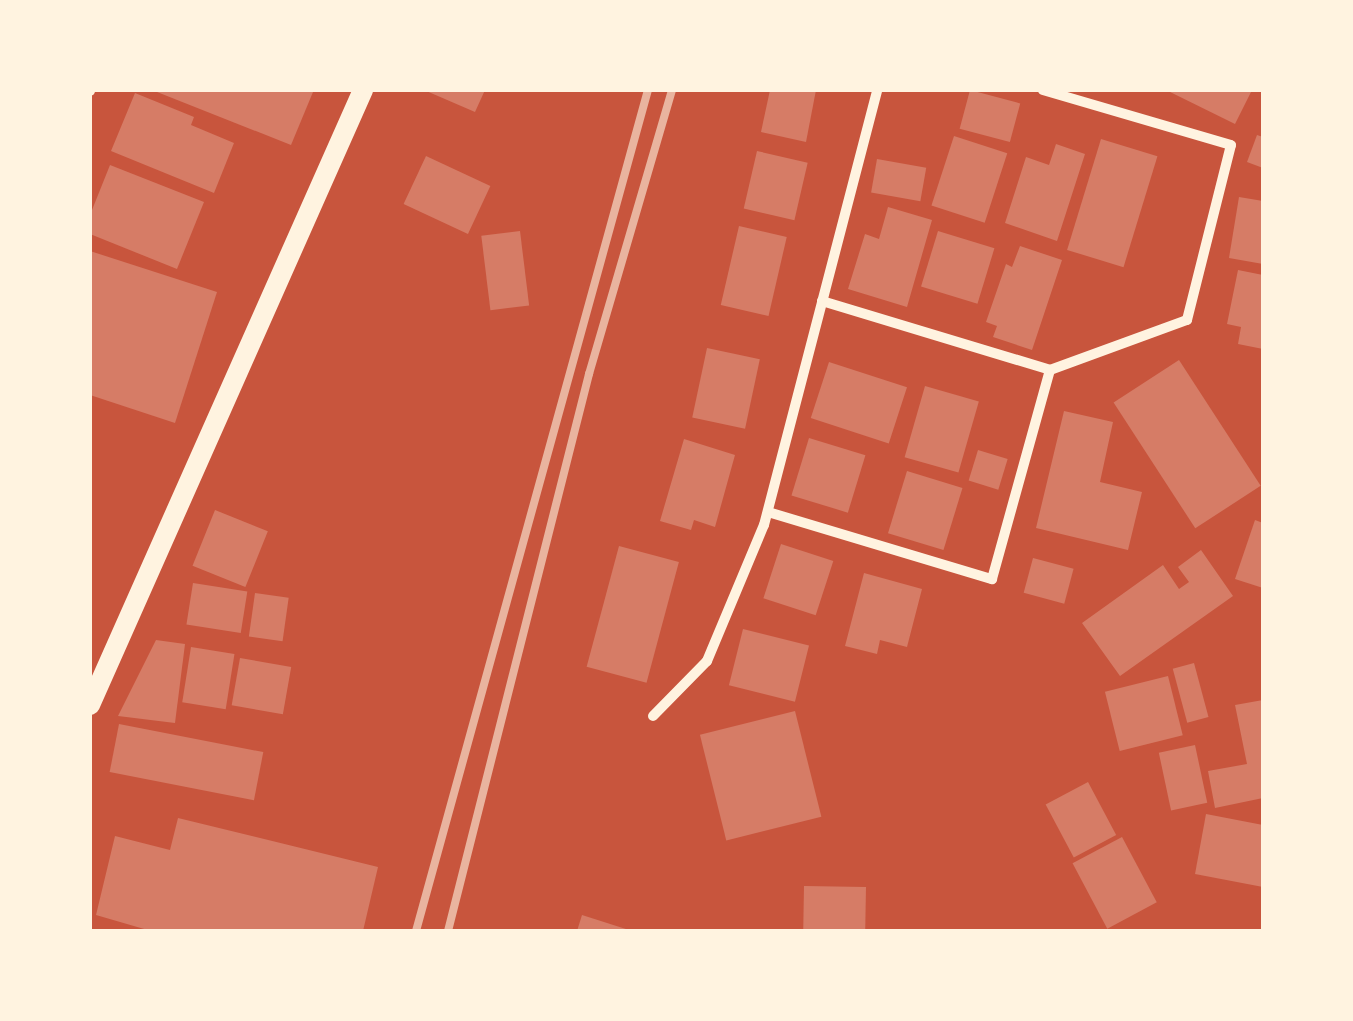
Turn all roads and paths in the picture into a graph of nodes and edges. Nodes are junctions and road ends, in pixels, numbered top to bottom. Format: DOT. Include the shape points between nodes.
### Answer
graph roads {
  1 [pos="363,90"];
  2 [pos="877,90"];
  3 [pos="1044,90"];
  4 [pos="822,301"];
  5 [pos="1050,370"];
  6 [pos="768,512"];
  7 [pos="90,705"];
  8 [pos="653,716"];
  1 -- 7 [label="main road"];
  2 -- 4 [label="street"];
  3 -- 5 [label="street" via="1232,145 1188,320"];
  4 -- 5 [label="street"];
  4 -- 6 [label="street"];
  5 -- 6 [label="street" via="992,578"];
  6 -- 8 [label="street" via="707,660"];
}
